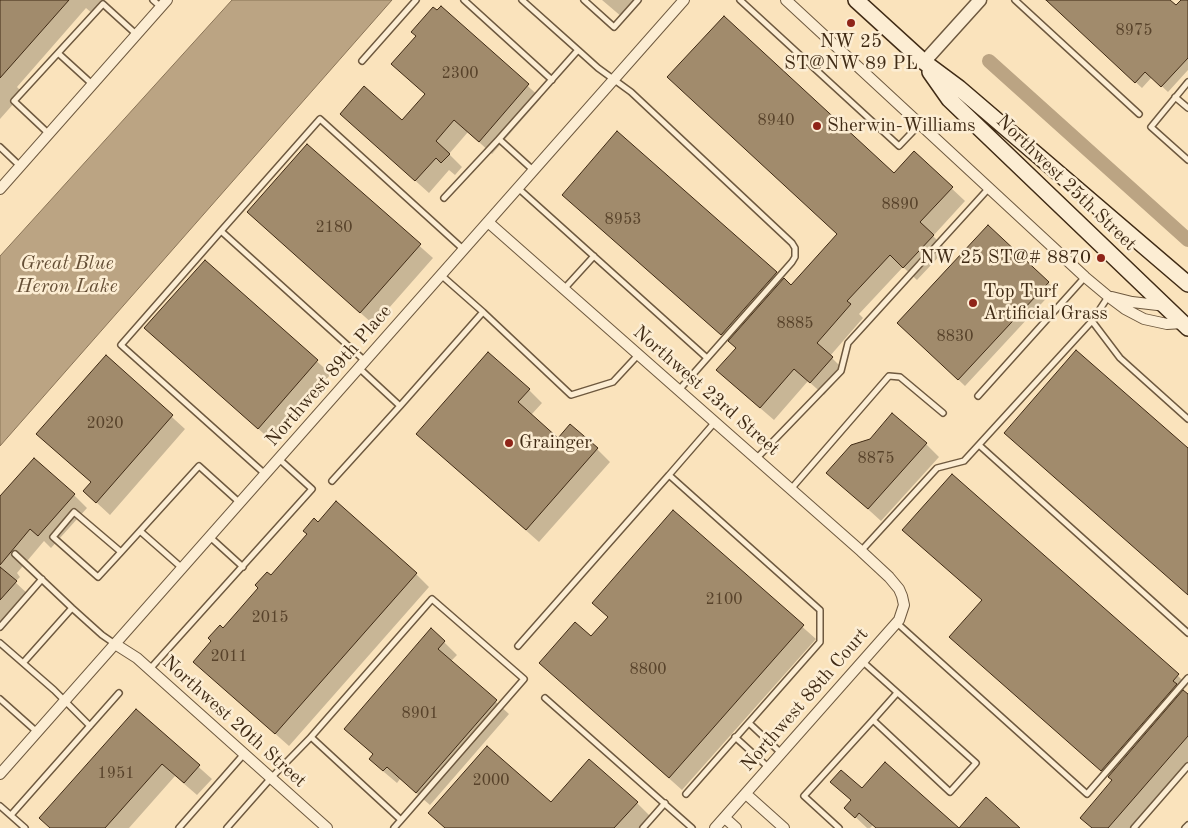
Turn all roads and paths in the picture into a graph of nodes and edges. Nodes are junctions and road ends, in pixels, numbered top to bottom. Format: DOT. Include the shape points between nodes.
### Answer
graph roads {
  1 [pos="416,0"];
  2 [pos="464,0"];
  3 [pos="522,0"];
  4 [pos="584,0"];
  5 [pos="638,0"];
  6 [pos="684,0"];
  7 [pos="740,0"];
  8 [pos="786,0"];
  9 [pos="856,0"];
  10 [pos="980,0"];
  11 [pos="1015,0"];
  12 [pos="160,2"];
  13 [pos="136,34"];
  14 [pos="578,50"];
  15 [pos="58,53"];
  16 [pos="362,60"];
  17 [pos="924,62"];
  18 [pos="613,79"];
  19 [pos="552,80"];
  20 [pos="1188,82"];
  21 [pos="92,84"];
  22 [pos="1176,96"];
  23 [pos="1188,108"];
  24 [pos="1139,114"];
  25 [pos="920,124"];
  26 [pos="49,134"];
  27 [pos="499,139"];
  28 [pos="0,147"];
  29 [pos="1188,160"];
  30 [pos="20,166"];
  31 [pos="533,171"];
  32 [pos="518,188"];
  33 [pos="989,188"];
  34 [pos="0,189"];
  35 [pos="444,198"];
  36 [pos="488,222"];
  37 [pos="221,232"];
  38 [pos="464,250"];
  39 [pos="594,256"];
  40 [pos="441,275"];
  41 [pos="1085,277"];
  42 [pos="1188,284"];
  43 [pos="564,290"];
  44 [pos="1108,297"];
  45 [pos="1166,306"];
  46 [pos="483,312"];
  47 [pos="1092,320"];
  48 [pos="1186,320"];
  49 [pos="638,355"];
  50 [pos="707,358"];
  51 [pos="361,364"];
  52 [pos="679,391"];
  53 [pos="978,396"];
  54 [pos="400,406"];
  55 [pos="943,413"];
  56 [pos="1188,419"];
  57 [pos="715,422"];
  58 [pos="979,445"];
  59 [pos="279,459"];
  60 [pos="756,459"];
  61 [pos="265,474"];
  62 [pos="669,475"];
  63 [pos="332,481"];
  64 [pos="791,490"];
  65 [pos="240,503"];
  66 [pos="140,531"];
  67 [pos="210,537"];
  68 [pos="861,551"];
  69 [pos="121,552"];
  70 [pos="15,554"];
  71 [pos="243,567"];
  72 [pos="182,568"];
  73 [pos="42,579"];
  74 [pos="899,589"];
  75 [pos="72,608"];
  76 [pos="896,623"];
  77 [pos="0,627"];
  78 [pos="1188,633"];
  79 [pos="0,643"];
  80 [pos="115,644"];
  81 [pos="518,646"];
  82 [pos="862,661"];
  83 [pos="23,663"];
  84 [pos="150,670"];
  85 [pos="1188,678"];
  86 [pos="118,693"];
  87 [pos="897,693"];
  88 [pos="545,698"];
  89 [pos="0,699"];
  90 [pos="65,702"];
  91 [pos="873,720"];
  92 [pos="748,723"];
  93 [pos="90,726"];
  94 [pos="37,732"];
  95 [pos="311,737"];
  96 [pos="735,738"];
  97 [pos="782,753"];
  98 [pos="244,754"];
  99 [pos="1188,766"];
  100 [pos="769,768"];
  101 [pos="0,774"];
  102 [pos="271,778"];
  103 [pos="686,794"];
  104 [pos="746,794"];
  105 [pos="665,803"];
  106 [pos="0,806"];
  107 [pos="11,815"];
  108 [pos="725,818"];
  109 [pos="401,820"];
  110 [pos="1188,824"];
  111 [pos="25,828"];
  112 [pos="179,828"];
  113 [pos="227,828"];
  114 [pos="327,828"];
  115 [pos="394,828"];
  116 [pos="643,828"];
  117 [pos="692,828"];
  118 [pos="716,828"];
  119 [pos="736,828"];
  120 [pos="784,828"];
  121 [pos="839,828"];
  122 [pos="1134,828"];
  123 [pos="1185,828"];
  1 -- 16 [label="lane"];
  2 -- 19 [label="lane"];
  3 -- 14 [label="lane"];
  4 -- 5 [label="lane" via="614,27"];
  6 -- 18 [label="street, Northwest 89th Place"];
  7 -- 25 [label="lane" via="899,146"];
  8 -- 25 [label="street"];
  9 -- 17 [label="main road, Northwest 25th Street"];
  10 -- 17 [label="street"];
  11 -- 24 [label="lane"];
  12 -- 13 [label="street"];
  13 -- 15 [label="lane" via="103,4"];
  13 -- 21 [label="street"];
  14 -- 18 [label="lane"];
  14 -- 19 [label="lane"];
  15 -- 21 [label="lane"];
  15 -- 26 [label="lane" via="14,102"];
  17 -- 42 [label="main road, Northwest 25th Street" via="959,88"];
  17 -- 45 [label="main road, Northwest 25th Street" via="949,99"];
  18 -- 31 [label="street, Northwest 89th Place"];
  18 -- 50 [label="lane" via="795,248 792,262"];
  19 -- 27 [label="lane"];
  20 -- 22 [label="lane"];
  21 -- 26 [label="street"];
  22 -- 23 [label="lane"];
  22 -- 29 [label="lane" via="1151,127"];
  25 -- 33 [label="street"];
  26 -- 30 [label="street"];
  27 -- 31 [label="lane"];
  27 -- 35 [label="lane"];
  28 -- 30 [label="lane"];
  30 -- 34 [label="street"];
  31 -- 32 [label="street, Northwest 89th Place"];
  32 -- 36 [label="street, Northwest 89th Place"];
  32 -- 39 [label="lane"];
  33 -- 41 [label="street"];
  33 -- 60 [label="lane" via="848,343 841,371"];
  36 -- 38 [label="street, Northwest 89th Place"];
  36 -- 43 [label="street, Northwest 23rd Street"];
  37 -- 38 [label="lane" via="320,120"];
  37 -- 51 [label="lane"];
  37 -- 61 [label="lane" via="121,345"];
  38 -- 40 [label="street, Northwest 89th Place"];
  39 -- 43 [label="lane"];
  39 -- 50 [label="lane"];
  40 -- 46 [label="lane"];
  40 -- 51 [label="street, Northwest 89th Place"];
  41 -- 44 [label="street"];
  41 -- 53 [label="lane"];
  43 -- 49 [label="street, Northwest 23rd Street"];
  44 -- 45 [label="street"];
  44 -- 47 [label="lane"];
  44 -- 48 [label="street" via="1144,319 1167,324"];
  45 -- 48 [label="main road, Northwest 25th Street"];
  46 -- 49 [label="lane" via="571,394 613,382"];
  46 -- 54 [label="lane"];
  47 -- 56 [label="lane" via="1120,358"];
  47 -- 58 [label="lane"];
  49 -- 52 [label="street, Northwest 23rd Street"];
  50 -- 52 [label="lane"];
  51 -- 54 [label="lane"];
  51 -- 59 [label="street, Northwest 89th Place"];
  52 -- 57 [label="street, Northwest 23rd Street"];
  54 -- 63 [label="lane"];
  55 -- 64 [label="lane" via="900,377 889,376"];
  57 -- 60 [label="street, Northwest 23rd Street"];
  57 -- 62 [label="lane"];
  58 -- 68 [label="lane" via="964,461 937,468"];
  58 -- 78 [label="lane"];
  59 -- 61 [label="street, Northwest 89th Place"];
  59 -- 71 [label="lane" via="312,489"];
  60 -- 64 [label="street, Northwest 23rd Street"];
  61 -- 65 [label="street, Northwest 89th Place"];
  62 -- 81 [label="lane"];
  62 -- 92 [label="lane" via="820,610 820,642"];
  64 -- 68 [label="street, Northwest 23rd Street"];
  65 -- 66 [label="lane" via="199,466"];
  65 -- 67 [label="street, Northwest 89th Place"];
  66 -- 69 [label="lane"];
  66 -- 72 [label="lane"];
  67 -- 71 [label="lane"];
  67 -- 72 [label="street, Northwest 89th Place"];
  68 -- 74 [label="street, Northwest 23rd Street"];
  69 -- 69 [label="lane" via="74,512 53,537 98,577"];
  70 -- 73 [label="lane"];
  71 -- 84 [label="lane"];
  72 -- 80 [label="street, Northwest 89th Place"];
  73 -- 75 [label="lane"];
  73 -- 77 [label="lane"];
  74 -- 76 [label="street, Northwest 88th Court" via="904,604"];
  75 -- 80 [label="lane"];
  75 -- 83 [label="lane"];
  76 -- 82 [label="street, Northwest 88th Court"];
  76 -- 85 [label="lane" via="1087,794"];
  79 -- 83 [label="lane"];
  80 -- 84 [label="street, Northwest 20th Street"];
  80 -- 90 [label="street, Northwest 89th Place"];
  82 -- 87 [label="lane"];
  82 -- 97 [label="street, Northwest 88th Court"];
  83 -- 90 [label="lane"];
  84 -- 98 [label="street, Northwest 20th Street"];
  86 -- 93 [label="lane"];
  87 -- 91 [label="lane"];
  87 -- 91 [label="lane" via="976,764 950,792"];
  88 -- 105 [label="lane"];
  89 -- 94 [label="lane"];
  90 -- 93 [label="lane"];
  90 -- 94 [label="street, Northwest 89th Place"];
  91 -- 121 [label="lane" via="804,796"];
  92 -- 96 [label="lane"];
  92 -- 97 [label="lane"];
  93 -- 107 [label="lane"];
  94 -- 101 [label="street, Northwest 89th Place"];
  95 -- 102 [label="lane"];
  95 -- 109 [label="lane"];
  95 -- 109 [label="lane" via="432,599 524,679"];
  96 -- 100 [label="lane"];
  96 -- 103 [label="lane"];
  97 -- 100 [label="street, Northwest 88th Court"];
  98 -- 102 [label="street, Northwest 20th Street"];
  98 -- 112 [label="lane"];
  99 -- 122 [label="lane"];
  100 -- 104 [label="street, Northwest 88th Court"];
  102 -- 113 [label="lane"];
  102 -- 114 [label="street, Northwest 20th Street"];
  104 -- 108 [label="street, Northwest 88th Court"];
  104 -- 120 [label="street"];
  105 -- 116 [label="lane"];
  105 -- 117 [label="lane"];
  106 -- 107 [label="lane"];
  107 -- 111 [label="lane"];
  108 -- 118 [label="street, Northwest 88th Court"];
  108 -- 119 [label="street"];
  109 -- 115 [label="lane"];
  110 -- 123 [label="lane"];
}
